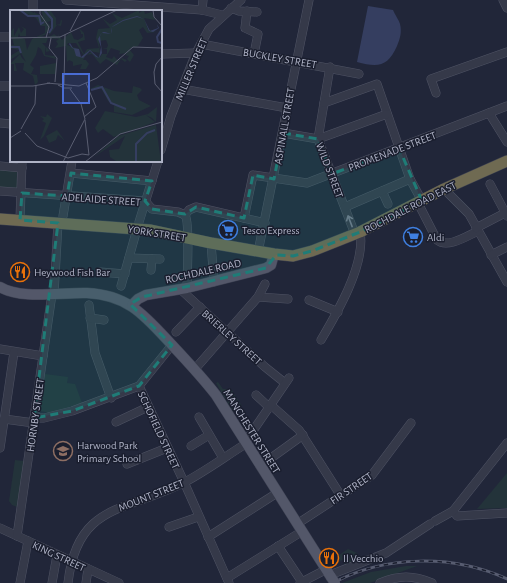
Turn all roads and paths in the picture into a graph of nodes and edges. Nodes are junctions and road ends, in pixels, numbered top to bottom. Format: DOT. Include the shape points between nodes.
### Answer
graph roads {
  1 [pos="33,0"];
  2 [pos="66,0"];
  3 [pos="84,0"];
  4 [pos="203,0"];
  5 [pos="241,0"];
  6 [pos="309,0"];
  7 [pos="503,0"];
  8 [pos="154,8"];
  9 [pos="231,8"];
  10 [pos="507,8"];
  11 [pos="32,10"];
  12 [pos="202,10"];
  13 [pos="247,11"];
  14 [pos="257,12"];
  15 [pos="222,15"];
  16 [pos="200,44"];
  17 [pos="507,52"];
  18 [pos="196,53"];
  19 [pos="162,54"];
  20 [pos="254,54"];
  21 [pos="296,61"];
  22 [pos="330,67"];
  23 [pos="359,74"];
  24 [pos="182,89"];
  25 [pos="436,92"];
  26 [pos="324,103"];
  27 [pos="507,106"];
  28 [pos="287,108"];
  29 [pos="489,113"];
  30 [pos="387,114"];
  31 [pos="0,123"];
  32 [pos="10,124"];
  33 [pos="283,133"];
  34 [pos="318,139"];
  35 [pos="507,142"];
  36 [pos="162,147"];
  37 [pos="399,148"];
  38 [pos="507,161"];
  39 [pos="72,162"];
  40 [pos="158,162"];
  41 [pos="22,164"];
  42 [pos="0,166"];
  43 [pos="71,173"];
  44 [pos="332,174"];
  45 [pos="274,179"];
  46 [pos="410,179"];
  47 [pos="152,181"];
  48 [pos="490,184"];
  49 [pos="444,189"];
  50 [pos="0,191"];
  51 [pos="382,191"];
  52 [pos="22,193"];
  53 [pos="67,196"];
  54 [pos="145,201"];
  55 [pos="420,202"];
  56 [pos="388,204"];
  57 [pos="345,207"];
  58 [pos="185,215"];
  59 [pos="506,215"];
  60 [pos="244,218"];
  61 [pos="0,219"];
  62 [pos="20,220"];
  63 [pos="61,220"];
  64 [pos="265,223"];
  65 [pos="138,226"];
  66 [pos="477,230"];
  67 [pos="358,233"];
  68 [pos="186,237"];
  69 [pos="211,243"];
  70 [pos="507,247"];
  71 [pos="312,251"];
  72 [pos="258,252"];
  73 [pos="274,254"];
  74 [pos="491,255"];
  75 [pos="129,258"];
  76 [pos="152,270"];
  77 [pos="100,272"];
  78 [pos="125,274"];
  79 [pos="214,282"];
  80 [pos="507,282"];
  81 [pos="265,284"];
  82 [pos="0,286"];
  83 [pos="121,286"];
  84 [pos="184,289"];
  85 [pos="53,294"];
  86 [pos="258,297"];
  87 [pos="288,299"];
  88 [pos="309,300"];
  89 [pos="89,305"];
  90 [pos="132,306"];
  91 [pos="200,307"];
  92 [pos="338,312"];
  93 [pos="90,318"];
  94 [pos="104,320"];
  95 [pos="176,332"];
  96 [pos="228,333"];
  97 [pos="321,340"];
  98 [pos="172,344"];
  99 [pos="0,349"];
  100 [pos="14,352"];
  101 [pos="43,356"];
  102 [pos="196,369"];
  103 [pos="287,380"];
  104 [pos="138,386"];
  105 [pos="256,396"];
  106 [pos="111,398"];
  107 [pos="148,407"];
  108 [pos="271,407"];
  109 [pos="199,418"];
  110 [pos="4,419"];
  111 [pos="34,420"];
  112 [pos="116,422"];
  113 [pos="411,423"];
  114 [pos="1,433"];
  115 [pos="209,435"];
  116 [pos="303,435"];
  117 [pos="246,441"];
  118 [pos="507,443"];
  119 [pos="192,446"];
  120 [pos="0,448"];
  121 [pos="167,448"];
  122 [pos="223,458"];
  123 [pos="127,464"];
  124 [pos="260,466"];
  125 [pos="184,482"];
  126 [pos="277,493"];
  127 [pos="341,496"];
  128 [pos="453,511"];
  129 [pos="507,513"];
  130 [pos="198,517"];
  131 [pos="169,527"];
  132 [pos="0,528"];
  133 [pos="299,528"];
  134 [pos="17,536"];
  135 [pos="208,537"];
  136 [pos="28,541"];
  137 [pos="278,546"];
  138 [pos="57,555"];
  139 [pos="71,560"];
  140 [pos="88,570"];
  141 [pos="331,576"];
  142 [pos="228,581"];
  143 [pos="114,582"];
  144 [pos="301,582"];
  145 [pos="20,583"];
  146 [pos="52,583"];
  147 [pos="68,583"];
  148 [pos="86,583"];
  149 [pos="380,583"];
  150 [pos="432,583"];
  1 -- 11 [label="street"];
  2 -- 3 [label="street"];
  3 -- 8 [label="street"];
  4 -- 12 [label="street"];
  5 -- 9 [label="street, MILLER STREET"];
  6 -- 21 [label="street, ASPINALL STREET"];
  7 -- 10 [label="street"];
  8 -- 12 [label="street"];
  9 -- 13 [label="street"];
  9 -- 15 [label="street, MILLER STREET"];
  12 -- 15 [label="street"];
  13 -- 14 [label="street"];
  13 -- 20 [label="street" via="245,28 258,34"];
  15 -- 16 [label="street, MILLER STREET"];
  16 -- 18 [label="street, MILLER STREET"];
  16 -- 20 [label="street, BUCKLEY STREET"];
  17 -- 25 [label="street" via="431,79"];
  18 -- 19 [label="street"];
  18 -- 24 [label="street, MILLER STREET"];
  20 -- 21 [label="street, BUCKLEY STREET"];
  21 -- 22 [label="street, BUCKLEY STREET"];
  21 -- 28 [label="street, ASPINALL STREET"];
  22 -- 23 [label="street, BUCKLEY STREET"];
  22 -- 26 [label="street, WILD STREET"];
  24 -- 28 [label="street"];
  24 -- 36 [label="street, MILLER STREET"];
  26 -- 30 [label="street" via="377,84"];
  26 -- 34 [label="street, WILD STREET"];
  27 -- 29 [label="street, PROMENADE STREET"];
  28 -- 33 [label="street, ASPINALL STREET"];
  29 -- 35 [label="street"];
  29 -- 37 [label="street, PROMENADE STREET"];
  30 -- 34 [label="street"];
  30 -- 37 [label="street"];
  31 -- 32 [label="street"];
  33 -- 34 [label="street"];
  33 -- 45 [label="street, ASPINALL STREET"];
  34 -- 44 [label="street, WILD STREET"];
  37 -- 44 [label="street, PROMENADE STREET"];
  37 -- 46 [label="street"];
  38 -- 49 [label="highway, ROCHDALE ROAD EAST"];
  39 -- 43 [label="street, HORNBY STREET"];
  40 -- 47 [label="street"];
  41 -- 42 [label="street"];
  41 -- 52 [label="street"];
  43 -- 47 [label="street"];
  43 -- 53 [label="street, HORNBY STREET"];
  44 -- 45 [label="street, PROMENADE STREET" via="307,184"];
  44 -- 57 [label="street, WILD STREET"];
  45 -- 60 [label="street, PROMENADE STREET" via="253,175"];
  45 -- 64 [label="street, ASPINALL STREET"];
  46 -- 51 [label="street"];
  46 -- 55 [label="street"];
  47 -- 54 [label="street"];
  48 -- 59 [label="street"];
  49 -- 55 [label="highway, ROCHDALE ROAD EAST"];
  49 -- 66 [label="street" via="469,214"];
  50 -- 52 [label="street, ADELAIDE STREET"];
  51 -- 56 [label="street"];
  51 -- 57 [label="street"];
  52 -- 53 [label="street, ADELAIDE STREET"];
  52 -- 62 [label="street"];
  53 -- 54 [label="street, ADELAIDE STREET"];
  53 -- 63 [label="street, HORNBY STREET"];
  54 -- 58 [label="street, ADELAIDE STREET" via="152,209"];
  54 -- 65 [label="street"];
  55 -- 66 [label="street" via="437,240 441,243 447,244"];
  55 -- 67 [label="highway, ROCHDALE ROAD EAST"];
  67 -- 57 [label="street, WILD STREET, one-way"];
  58 -- 60 [label="street" via="196,207"];
  58 -- 68 [label="street" via="188,221"];
  59 -- 66 [label="street"];
  60 -- 64 [label="street"];
  61 -- 62 [label="highway, YORK STREET"];
  62 -- 63 [label="highway, YORK STREET"];
  63 -- 65 [label="highway, YORK STREET"];
  63 -- 85 [label="street, HORNBY STREET"];
  64 -- 72 [label="street, ASPINALL STREET"];
  65 -- 68 [label="highway, YORK STREET"];
  65 -- 75 [label="street"];
  66 -- 74 [label="street"];
  67 -- 71 [label="highway, ROCHDALE ROAD EAST"];
  67 -- 92 [label="street" via="360,246 355,267"];
  68 -- 69 [label="highway, YORK STREET"];
  68 -- 84 [label="street"];
  69 -- 72 [label="highway, YORK STREET"];
  69 -- 79 [label="street"];
  70 -- 74 [label="street"];
  71 -- 73 [label="highway, YORK STREET" via="293,256"];
  72 -- 73 [label="highway, YORK STREET"];
  73 -- 79 [label="main road, ROCHDALE ROAD" via="271,264 266,268"];
  74 -- 80 [label="street"];
  75 -- 76 [label="street" via="156,259"];
  75 -- 78 [label="street"];
  77 -- 78 [label="street"];
  78 -- 83 [label="street"];
  79 -- 84 [label="main road, ROCHDALE ROAD"];
  81 -- 86 [label="street"];
  82 -- 85 [label="main road, MANCHESTER STREET" via="21,294"];
  84 -- 90 [label="main road, ROCHDALE ROAD" via="146,295"];
  84 -- 91 [label="street, BRIERLEY STREET"];
  85 -- 90 [label="main road, MANCHESTER STREET" via="102,295 117,298"];
  85 -- 101 [label="street, HORNBY STREET"];
  86 -- 87 [label="street"];
  86 -- 96 [label="street"];
  88 -- 92 [label="street"];
  89 -- 93 [label="street"];
  90 -- 98 [label="main road, MANCHESTER STREET" via="142,312"];
  91 -- 95 [label="street"];
  91 -- 96 [label="street, BRIERLEY STREET"];
  92 -- 97 [label="street"];
  93 -- 94 [label="street"];
  93 -- 106 [label="street" via="95,353"];
  96 -- 102 [label="street"];
  96 -- 103 [label="street, BRIERLEY STREET"];
  98 -- 102 [label="main road, MANCHESTER STREET"];
  98 -- 104 [label="street"];
  99 -- 100 [label="street"];
  100 -- 101 [label="street"];
  100 -- 110 [label="street"];
  101 -- 111 [label="street, HORNBY STREET"];
  102 -- 117 [label="main road, MANCHESTER STREET"];
  103 -- 108 [label="street, MOUNT STREET"];
  104 -- 106 [label="street"];
  104 -- 107 [label="street, SCHOFIELD STREET"];
  105 -- 108 [label="street"];
  106 -- 111 [label="street"];
  107 -- 112 [label="street"];
  107 -- 121 [label="street, SCHOFIELD STREET"];
  108 -- 116 [label="street" via="294,424"];
  108 -- 117 [label="street, MOUNT STREET"];
  109 -- 115 [label="street"];
  110 -- 111 [label="street"];
  110 -- 114 [label="street"];
  111 -- 134 [label="street, HORNBY STREET"];
  113 -- 127 [label="street, FIR STREET" via="377,470"];
  114 -- 120 [label="street"];
  115 -- 119 [label="street"];
  115 -- 122 [label="street"];
  116 -- 124 [label="street"];
  116 -- 127 [label="street"];
  117 -- 122 [label="street, MOUNT STREET"];
  117 -- 124 [label="main road, MANCHESTER STREET"];
  118 -- 128 [label="street"];
  121 -- 123 [label="street"];
  121 -- 125 [label="street, SCHOFIELD STREET"];
  122 -- 125 [label="street, MOUNT STREET"];
  124 -- 126 [label="main road, MANCHESTER STREET"];
  125 -- 130 [label="street, SCHOFIELD STREET"];
  125 -- 139 [label="street, MOUNT STREET" via="106,513 90,526"];
  126 -- 133 [label="main road, MANCHESTER STREET"];
  126 -- 135 [label="street"];
  127 -- 133 [label="street, FIR STREET"];
  128 -- 129 [label="street" via="458,516"];
  128 -- 141 [label="street" via="386,553"];
  130 -- 131 [label="street"];
  130 -- 135 [label="street, SCHOFIELD STREET"];
  132 -- 134 [label="street, KING STREET"];
  133 -- 137 [label="street, FIR STREET"];
  133 -- 141 [label="main road, MANCHESTER STREET"];
  134 -- 136 [label="street, KING STREET"];
  135 -- 142 [label="street, SCHOFIELD STREET"];
  136 -- 138 [label="street, KING STREET"];
  136 -- 145 [label="street"];
  137 -- 142 [label="street, FIR STREET"];
  137 -- 144 [label="street"];
  138 -- 139 [label="street, KING STREET"];
  138 -- 146 [label="street"];
  139 -- 140 [label="street, KING STREET"];
  139 -- 147 [label="street"];
  140 -- 143 [label="street, KING STREET"];
  140 -- 148 [label="street"];
  141 -- 144 [label="street"];
  149 -- 150 [label="street" via="405,576"];
}
